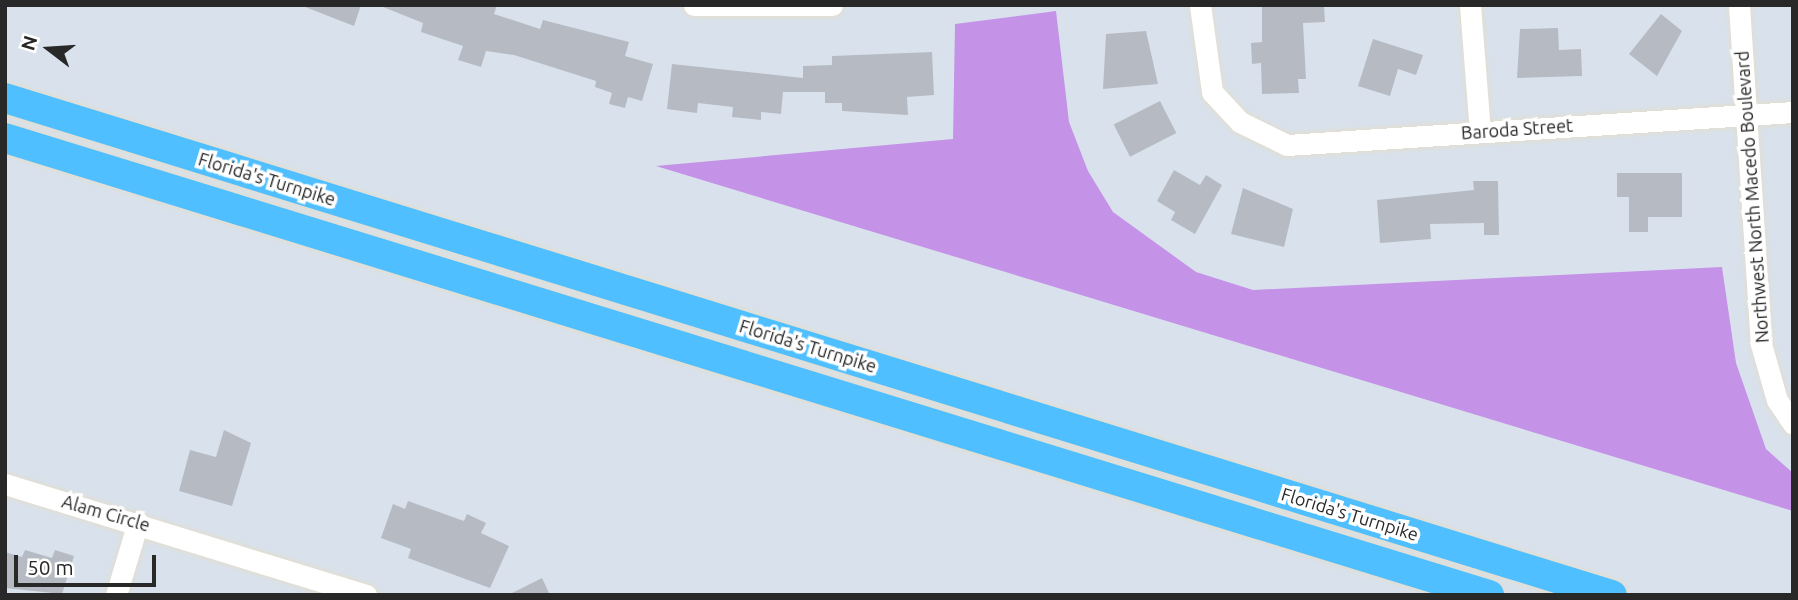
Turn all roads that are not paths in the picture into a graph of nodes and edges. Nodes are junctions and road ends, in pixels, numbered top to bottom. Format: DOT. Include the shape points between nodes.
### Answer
graph roads {
  1 [pos="694,5"];
  2 [pos="832,5"];
  3 [pos="1200,5"];
  4 [pos="1470,5"];
  5 [pos="1739,5"];
  6 [pos="5,98"];
  7 [pos="1793,112"];
  8 [pos="1746,115"];
  9 [pos="1480,131"];
  10 [pos="5,138"];
  11 [pos="1793,424"];
  12 [pos="5,484"];
  13 [pos="138,522"];
  14 [pos="116,595"];
  15 [pos="366,595"];
  16 [pos="1489,595"];
  17 [pos="1612,595"];
  1 -- 2 [label="street"];
  3 -- 9 [label="street, Baroda Street" via="1212,92 1240,122 1287,145"];
  4 -- 9 [label="street"];
  5 -- 8 [label="street, Northwest North Macedo Boulevard"];
  6 -- 17 [label="highway, Florida's Turnpike"];
  7 -- 8 [label="street, Baroda Street"];
  8 -- 9 [label="street, Baroda Street"];
  8 -- 11 [label="street, Northwest North Macedo Boulevard" via="1761,344 1777,400"];
  10 -- 16 [label="highway, Florida's Turnpike"];
  12 -- 13 [label="street, Alam Circle"];
  13 -- 14 [label="street"];
  13 -- 15 [label="street, Alam Circle"];
}
